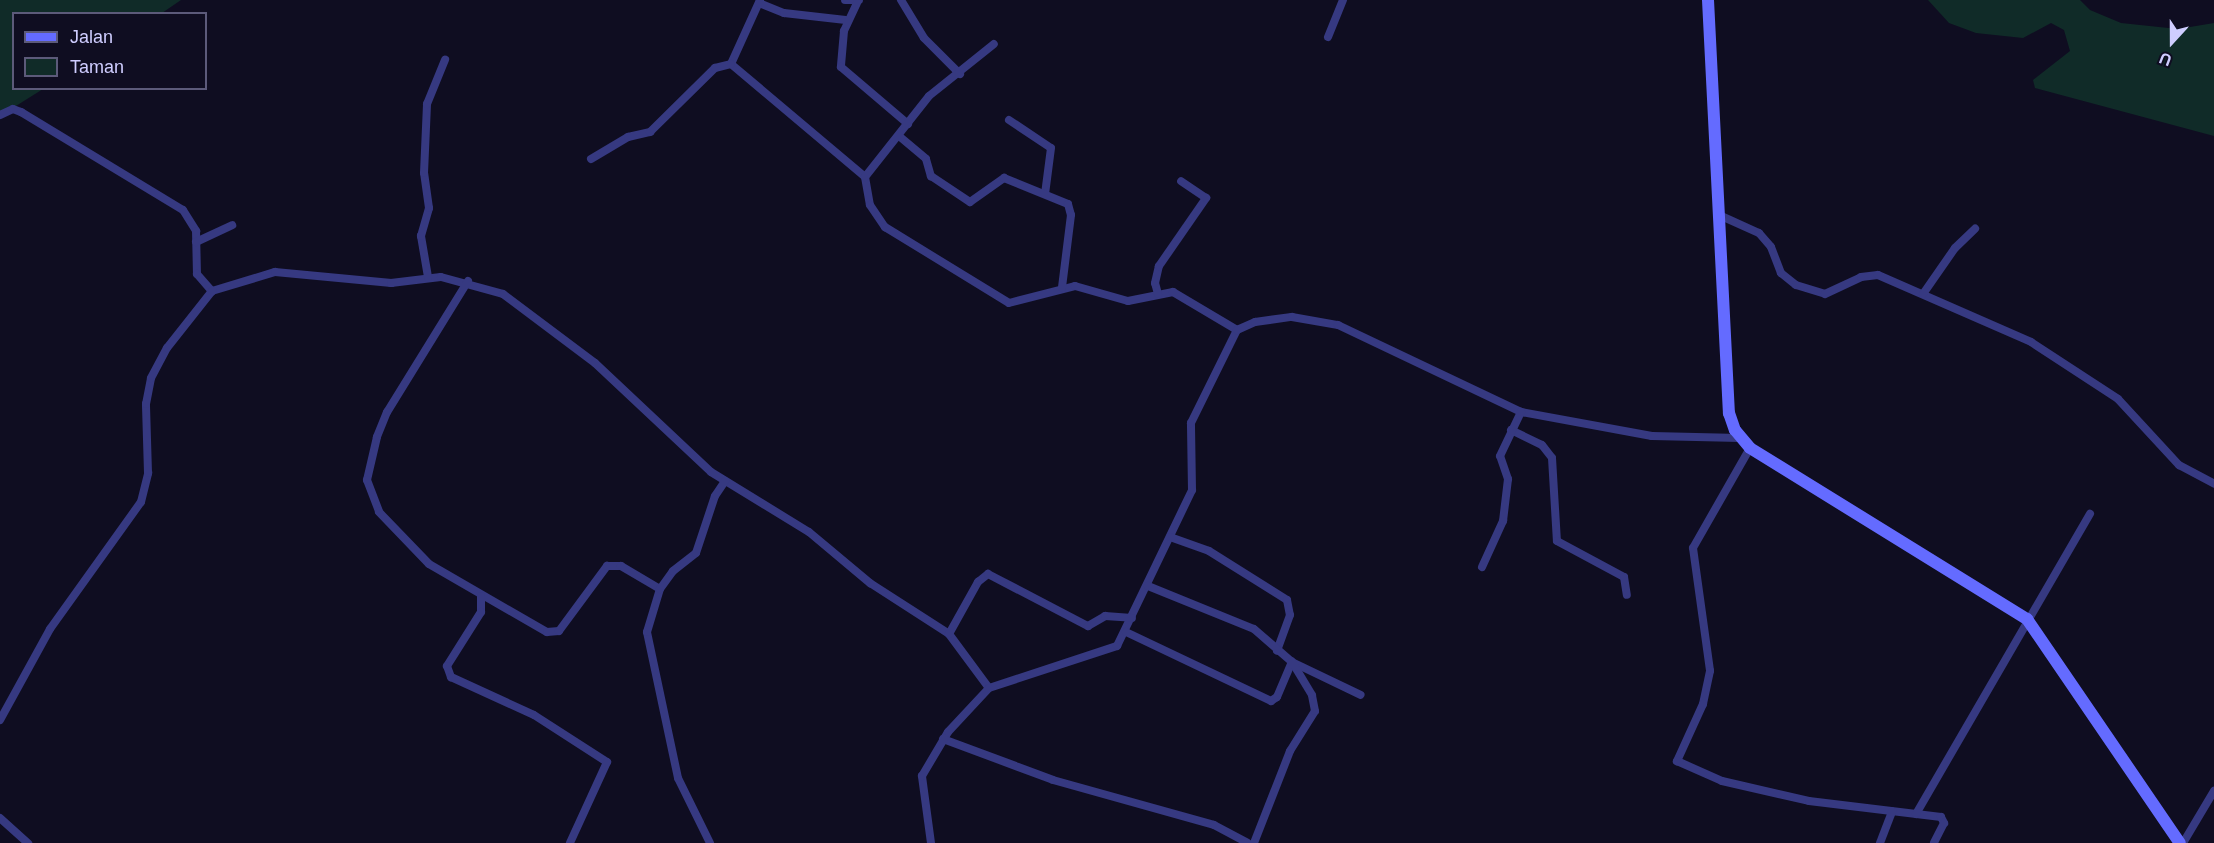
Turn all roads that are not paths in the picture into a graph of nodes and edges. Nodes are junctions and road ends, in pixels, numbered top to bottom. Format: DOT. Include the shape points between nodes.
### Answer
graph roads {
  1 [pos="845,0"];
  2 [pos="901,0"];
  3 [pos="1343,0"];
  4 [pos="1708,0"];
  5 [pos="760,1"];
  6 [pos="858,2"];
  7 [pos="846,20"];
  8 [pos="1329,37"];
  9 [pos="994,44"];
  10 [pos="445,60"];
  11 [pos="731,64"];
  12 [pos="960,74"];
  13 [pos="0,115"];
  14 [pos="1009,120"];
  15 [pos="908,123"];
  16 [pos="898,136"];
  17 [pos="591,159"];
  18 [pos="865,177"];
  19 [pos="1180,181"];
  20 [pos="1045,194"];
  21 [pos="1719,215"];
  22 [pos="232,225"];
  23 [pos="1976,229"];
  24 [pos="196,242"];
  25 [pos="428,277"];
  26 [pos="468,281"];
  27 [pos="1062,287"];
  28 [pos="212,291"];
  29 [pos="1158,294"];
  30 [pos="1923,294"];
  31 [pos="1237,330"];
  32 [pos="1521,412"];
  33 [pos="1511,430"];
  34 [pos="1740,438"];
  35 [pos="1750,448"];
  36 [pos="725,481"];
  37 [pos="2214,484"];
  38 [pos="2090,514"];
  39 [pos="1170,537"];
  40 [pos="1482,567"];
  41 [pos="1148,586"];
  42 [pos="660,589"];
  43 [pos="1627,595"];
  44 [pos="481,596"];
  45 [pos="1132,618"];
  46 [pos="2027,619"];
  47 [pos="1126,632"];
  48 [pos="949,634"];
  49 [pos="1277,651"];
  50 [pos="1292,662"];
  51 [pos="989,688"];
  52 [pos="1361,695"];
  53 [pos="0,720"];
  54 [pos="943,739"];
  55 [pos="2214,791"];
  56 [pos="1892,810"];
  57 [pos="1916,813"];
  58 [pos="0,818"];
  59 [pos="28,843"];
  60 [pos="570,843"];
  61 [pos="710,843"];
  62 [pos="931,843"];
  63 [pos="1248,843"];
  64 [pos="1254,843"];
  65 [pos="1880,843"];
  66 [pos="1934,843"];
  67 [pos="2181,843"];
  1 -- 6 [label="street"];
  2 -- 12 [label="street" via="924,38"];
  3 -- 8 [label="street"];
  4 -- 21 [label="street"];
  5 -- 7 [label="street" via="784,13"];
  5 -- 11 [label="street"];
  6 -- 7 [label="street"];
  7 -- 15 [label="street" via="839,53 842,67"];
  9 -- 12 [label="street"];
  10 -- 25 [label="street" via="427,104 424,173 429,208 421,236"];
  11 -- 17 [label="street" via="715,68 650,132 628,138"];
  11 -- 18 [label="street"];
  12 -- 15 [label="street" via="929,96"];
  13 -- 24 [label="street" via="13,109 21,112 183,210 194,223"];
  14 -- 20 [label="street" via="1051,148"];
  15 -- 16 [label="street"];
  16 -- 18 [label="street"];
  16 -- 20 [label="street" via="926,159 931,176 970,202 999,178"];
  18 -- 27 [label="street" via="870,205 885,226 1004,301 1014,304"];
  19 -- 29 [label="street" via="1206,198 1159,266 1155,283"];
  20 -- 27 [label="street" via="1070,209"];
  21 -- 30 [label="street" via="1760,233 1771,247 1781,273 1814,292 1834,293 1870,274"];
  21 -- 34 [label="street" via="1729,413"];
  22 -- 24 [label="street"];
  23 -- 30 [label="street" via="1955,248"];
  24 -- 28 [label="street" via="197,274"];
  25 -- 26 [label="street"];
  25 -- 28 [label="street" via="379,283 275,272"];
  26 -- 36 [label="street" via="503,294 546,322"];
  26 -- 44 [label="street" via="387,412 367,480 376,507 396,534 429,564"];
  27 -- 29 [label="street" via="1086,286 1128,301"];
  28 -- 53 [label="street" via="166,348 151,378 146,404 148,473 141,502 50,629"];
  29 -- 31 [label="street" via="1182,295"];
  30 -- 37 [label="street" via="2031,342 2118,399 2179,465"];
  31 -- 32 [label="street" via="1279,318 1338,325"];
  31 -- 39 [label="street" via="1191,423 1194,482"];
  32 -- 33 [label="street"];
  32 -- 34 [label="street" via="1652,436"];
  33 -- 40 [label="street" via="1500,456 1508,479 1503,521"];
  33 -- 43 [label="street" via="1542,445 1552,458 1557,541 1624,577"];
  34 -- 35 [label="street"];
  35 -- 46 [label="street"];
  35 -- 56 [label="street" via="1693,548 1710,671 1703,704 1677,761 1722,781 1809,801"];
  36 -- 42 [label="street" via="715,496 696,553 673,571"];
  36 -- 48 [label="street" via="809,532 870,583"];
  38 -- 46 [label="street"];
  39 -- 41 [label="street"];
  39 -- 49 [label="street" via="1209,551 1287,600 1290,615"];
  41 -- 45 [label="street"];
  41 -- 49 [label="street" via="1254,629"];
  42 -- 44 [label="street" via="621,566 607,566 562,627 552,633"];
  42 -- 61 [label="street" via="648,620 647,642 678,778"];
  44 -- 60 [label="street" via="481,612 447,666 451,677 534,715 607,762"];
  45 -- 47 [label="street"];
  45 -- 48 [label="street" via="1105,616 1088,626 993,574 978,582"];
  46 -- 57 [label="street"];
  46 -- 67 [label="street"];
  47 -- 50 [label="street" via="1265,699 1277,697"];
  47 -- 51 [label="street" via="1108,652"];
  48 -- 51 [label="street"];
  49 -- 50 [label="street"];
  50 -- 52 [label="street" via="1328,675"];
  50 -- 64 [label="street" via="1312,695 1315,711 1290,751"];
  51 -- 54 [label="street"];
  54 -- 62 [label="street" via="921,782"];
  54 -- 63 [label="street" via="1053,780 1214,825"];
  55 -- 67 [label="street"];
  56 -- 57 [label="street"];
  56 -- 65 [label="street"];
  57 -- 66 [label="street" via="1943,818"];
  58 -- 59 [label="street"];
}
